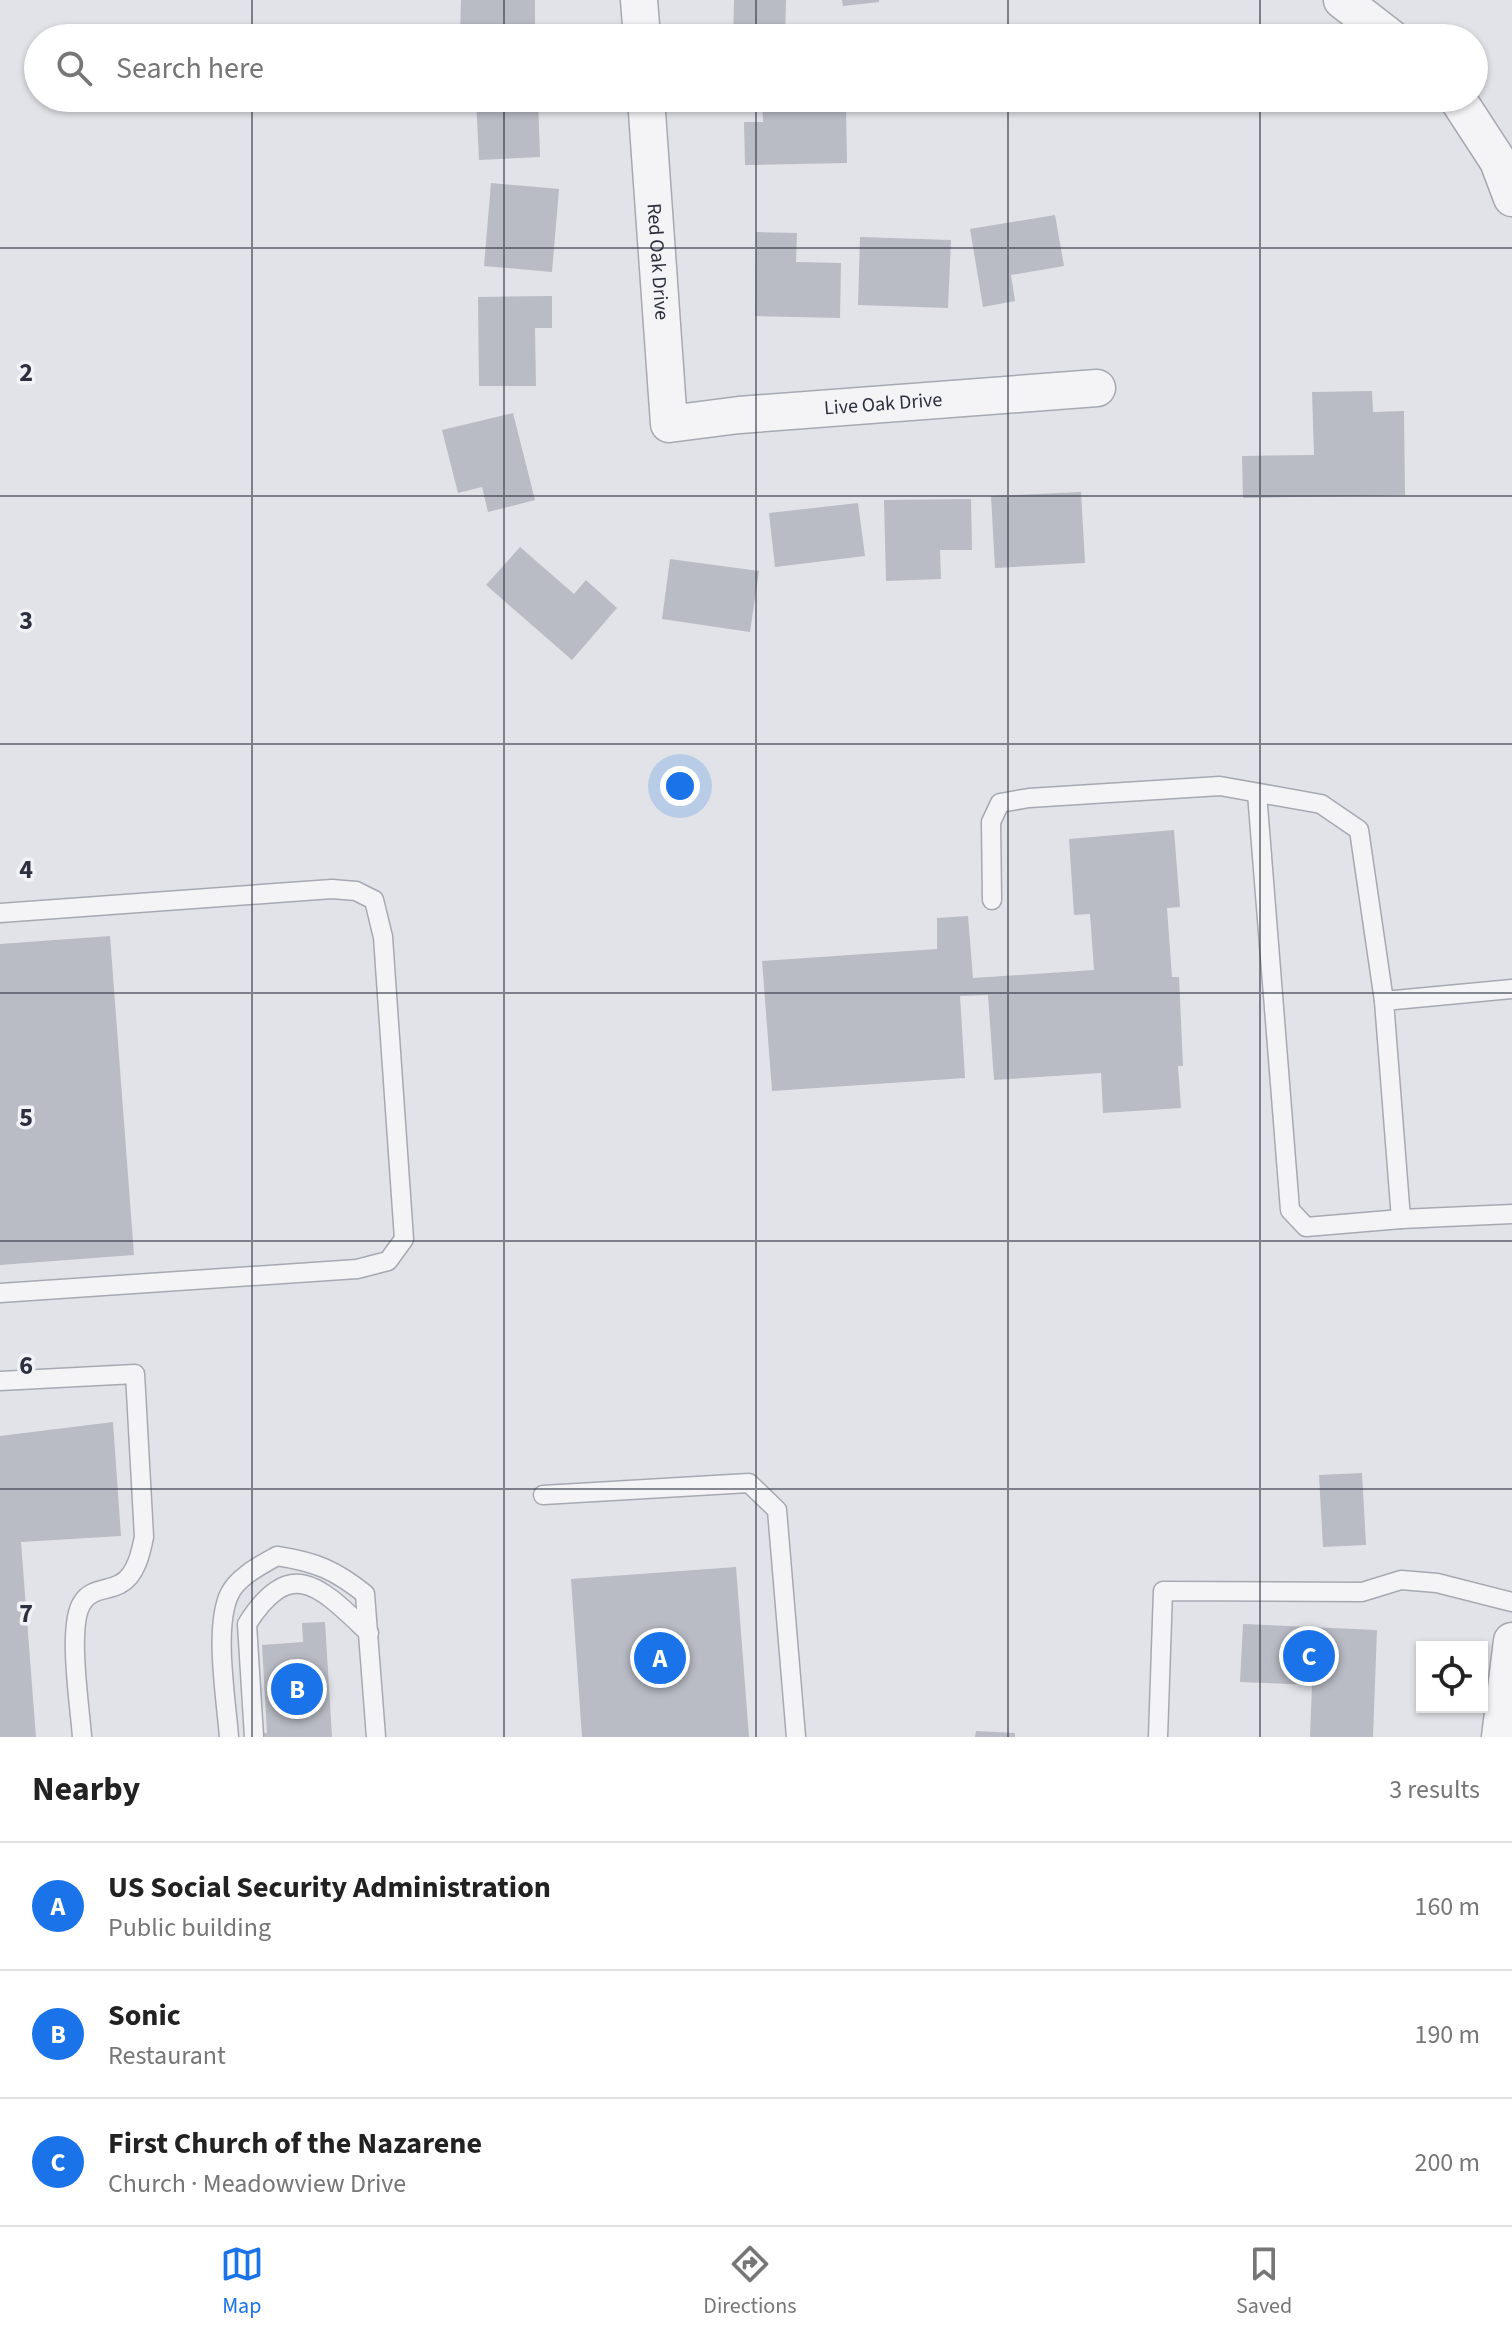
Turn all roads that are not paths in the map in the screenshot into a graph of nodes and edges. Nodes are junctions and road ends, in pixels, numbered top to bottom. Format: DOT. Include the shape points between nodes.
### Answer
graph roads {
  1 [pos="639,0"];
  2 [pos="1342,0"];
  3 [pos="641,24"];
  4 [pos="1373,24"];
  5 [pos="647,112"];
  6 [pos="1466,112"];
  7 [pos="1512,198"];
  8 [pos="1097,388"];
  9 [pos="669,424"];
  10 [pos="1257,793"];
  11 [pos="992,900"];
  12 [pos="0,913"];
  13 [pos="1512,989"];
  14 [pos="1384,1001"];
  15 [pos="1512,1214"];
  16 [pos="1401,1219"];
  17 [pos="0,1293"];
  18 [pos="0,1381"];
  19 [pos="543,1495"];
  20 [pos="1512,1602"];
  21 [pos="369,1633"];
  22 [pos="1512,1641"];
  23 [pos="81,1729"];
  24 [pos="98,1737"];
  25 [pos="229,1737"];
  26 [pos="254,1737"];
  27 [pos="376,1737"];
  28 [pos="796,1737"];
  29 [pos="1158,1737"];
  30 [pos="1500,1737"];
  1 -- 3 [label="street"];
  2 -- 4 [label="street"];
  5 -- 9 [label="street, Red Oak Drive"];
  6 -- 7 [label="street" via="1498,161"];
  8 -- 9 [label="street, Live Oak Drive"];
  10 -- 11 [label="lane" via="1220,786 1000,803 991,822"];
  10 -- 14 [label="lane" via="1321,804 1359,830"];
  10 -- 16 [label="lane" via="1290,1210 1306,1227"];
  12 -- 17 [label="lane" via="332,889 356,891 374,900 383,937 404,1239 388,1261 357,1269"];
  13 -- 14 [label="lane"];
  14 -- 16 [label="lane"];
  15 -- 16 [label="lane"];
  18 -- 23 [label="lane" via="135,1374 144,1537 141,1554 122,1584 97,1590 82,1602 76,1621"];
  19 -- 28 [label="lane" via="749,1483 777,1510"];
  20 -- 29 [label="lane" via="1437,1583 1401,1580 1362,1592 1163,1591"];
  21 -- 25 [label="lane" via="365,1594 324,1566 277,1556 250,1572 230,1592 222,1624"];
  21 -- 26 [label="lane" via="316,1588 295,1583 273,1590 247,1624"];
  21 -- 27 [label="lane"];
  22 -- 30 [label="street"];
  23 -- 24 [label="lane"];
}
